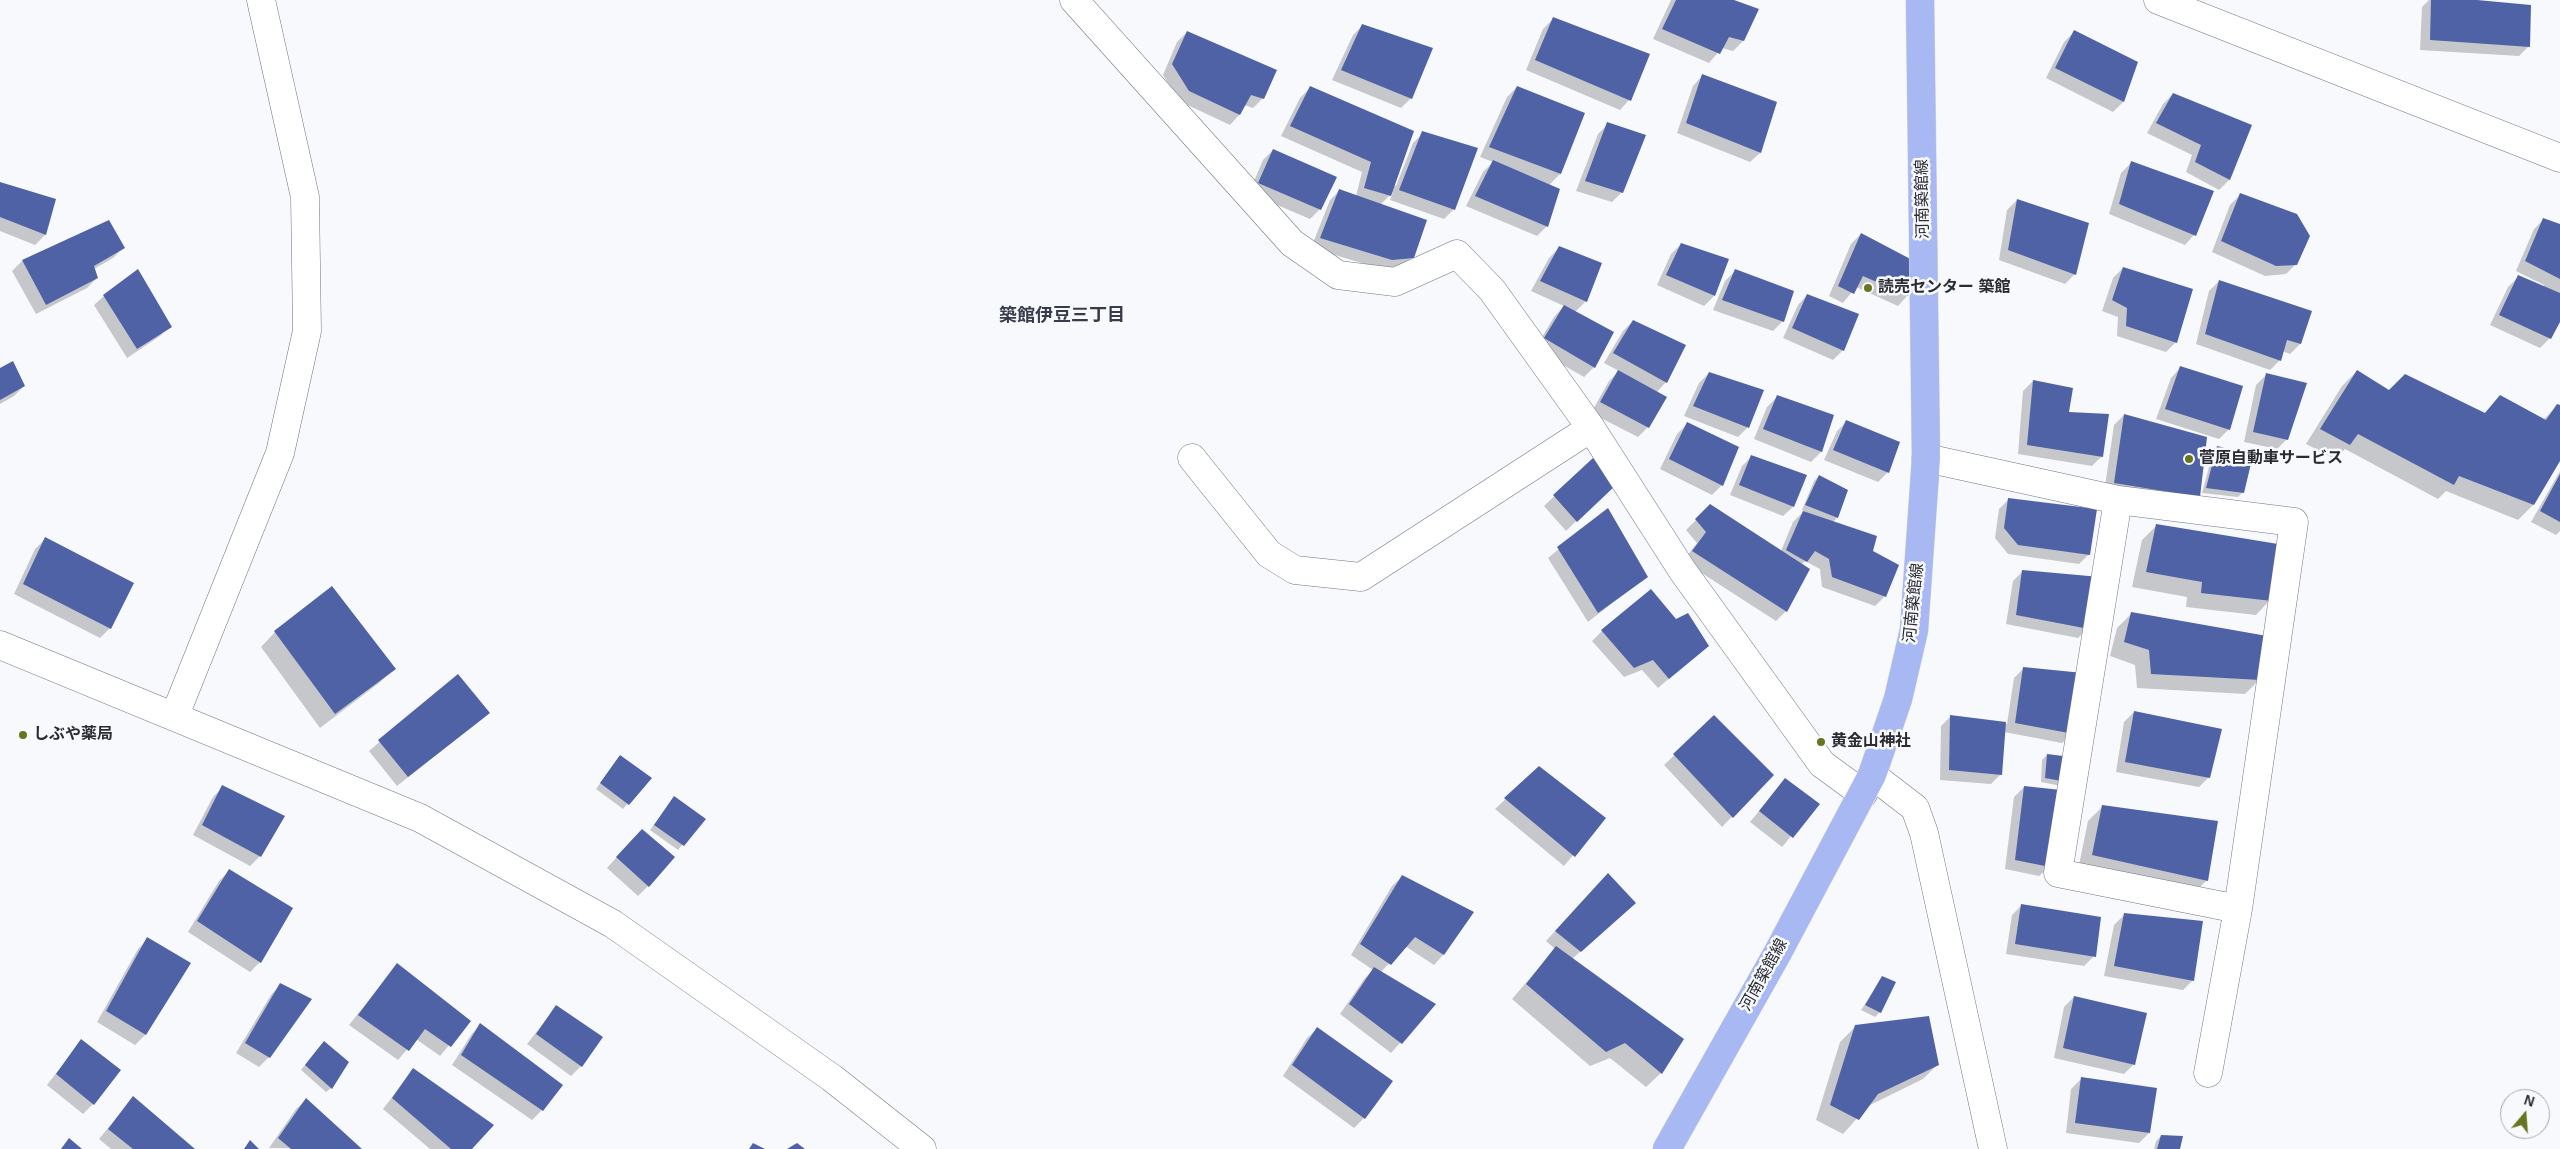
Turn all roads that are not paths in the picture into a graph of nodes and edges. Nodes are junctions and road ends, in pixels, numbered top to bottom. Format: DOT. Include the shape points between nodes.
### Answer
graph roads {
  1 [pos="262,0"];
  2 [pos="1074,0"];
  3 [pos="1920,0"];
  4 [pos="2158,0"];
  5 [pos="2560,158"];
  6 [pos="1591,428"];
  7 [pos="1192,458"];
  8 [pos="1926,458"];
  9 [pos="2118,500"];
  10 [pos="0,645"];
  11 [pos="175,715"];
  12 [pos="1868,785"];
  13 [pos="2238,909"];
  14 [pos="2208,1073"];
  15 [pos="922,1149"];
  16 [pos="1667,1149"];
  17 [pos="1993,1149"];
  1 -- 11 [label="street" via="305,197 307,331 280,453"];
  2 -- 6 [label="street" via="1292,243 1338,275 1395,282 1457,254 1492,290"];
  3 -- 8 [label="main road, 河南築館線"];
  4 -- 5 [label="street"];
  6 -- 7 [label="street" via="1360,576 1295,570 1269,554"];
  6 -- 12 [label="street" via="1682,570 1822,764"];
  8 -- 9 [label="street"];
  8 -- 12 [label="main road, 河南築館線" via="1914,630 1898,699"];
  9 -- 13 [label="street" via="2058,873"];
  9 -- 13 [label="street" via="2294,522"];
  10 -- 11 [label="street"];
  11 -- 15 [label="street" via="420,818 613,924 832,1078"];
  12 -- 16 [label="main road, 河南築館線"];
  12 -- 17 [label="street" via="1915,808 1924,833"];
  13 -- 14 [label="street"];
}
